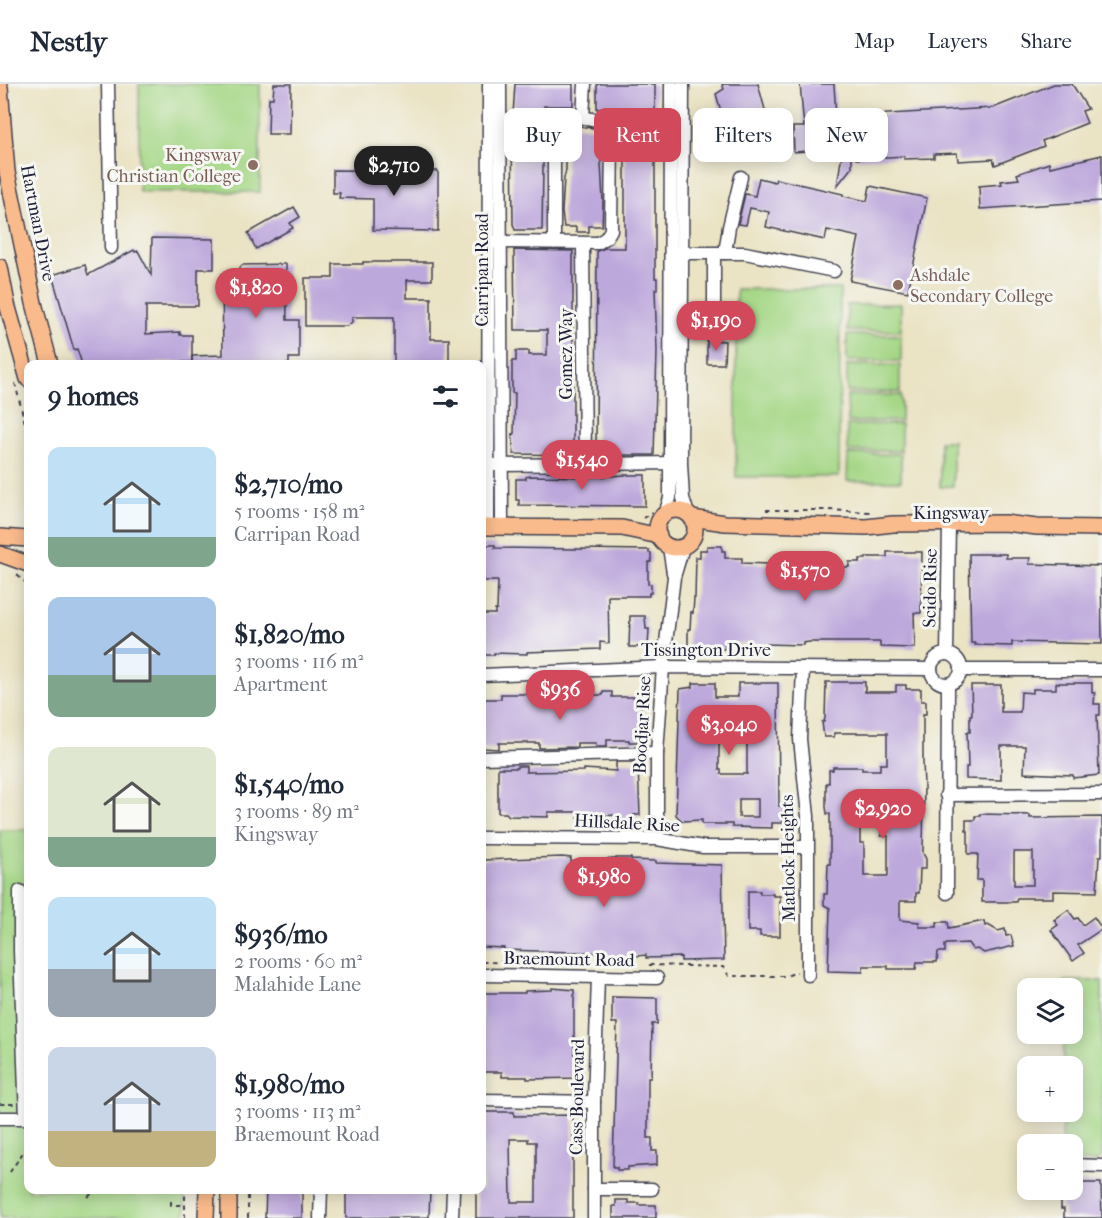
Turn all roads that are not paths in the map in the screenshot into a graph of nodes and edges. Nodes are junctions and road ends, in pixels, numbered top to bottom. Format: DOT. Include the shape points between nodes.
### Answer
graph roads {
  1 [pos="108,84"];
  2 [pos="489,84"];
  3 [pos="500,84"];
  4 [pos="585,84"];
  5 [pos="671,84"];
  6 [pos="683,84"];
  7 [pos="0,87"];
  8 [pos="584,117"];
  9 [pos="741,177"];
  10 [pos="494,242"];
  11 [pos="554,243"];
  12 [pos="583,244"];
  13 [pos="111,248"];
  14 [pos="676,253"];
  15 [pos="719,254"];
  16 [pos="0,267"];
  17 [pos="834,271"];
  18 [pos="714,330"];
  19 [pos="49,360"];
  20 [pos="24,365"];
  21 [pos="585,463"];
  22 [pos="676,463"];
  23 [pos="495,465"];
  24 [pos="663,516"];
  25 [pos="690,516"];
  26 [pos="724,524"];
  27 [pos="490,527"];
  28 [pos="621,528"];
  29 [pos="949,528"];
  30 [pos="1102,528"];
  31 [pos="0,537"];
  32 [pos="24,539"];
  33 [pos="676,542"];
  34 [pos="0,554"];
  35 [pos="24,563"];
  36 [pos="947,654"];
  37 [pos="663,667"];
  38 [pos="803,668"];
  39 [pos="931,669"];
  40 [pos="962,670"];
  41 [pos="1102,670"];
  42 [pos="486,675"];
  43 [pos="948,685"];
  44 [pos="657,753"];
  45 [pos="486,758"];
  46 [pos="1102,794"];
  47 [pos="946,795"];
  48 [pos="486,838"];
  49 [pos="657,839"];
  50 [pos="807,847"];
  51 [pos="20,891"];
  52 [pos="947,893"];
  53 [pos="486,975"];
  54 [pos="808,975"];
  55 [pos="598,977"];
  56 [pos="657,978"];
  57 [pos="24,1046"];
  58 [pos="486,1100"];
  59 [pos="594,1102"];
  60 [pos="0,1118"];
  61 [pos="24,1118"];
  62 [pos="1083,1165"];
  63 [pos="1102,1166"];
  64 [pos="594,1189"];
  65 [pos="652,1189"];
  66 [pos="207,1194"];
  67 [pos="229,1194"];
  68 [pos="321,1194"];
  69 [pos="453,1194"];
  70 [pos="206,1218"];
  71 [pos="229,1218"];
  72 [pos="321,1218"];
  73 [pos="452,1218"];
  74 [pos="594,1218"];
  1 -- 13 [label="street"];
  2 -- 10 [label="street, Carripan Road"];
  3 -- 10 [label="street, Carripan Road"];
  4 -- 8 [label="street"];
  5 -- 14 [label="street"];
  6 -- 14 [label="street"];
  7 -- 19 [label="main road, Hartman Drive" via="7,172"];
  8 -- 11 [label="street" via="558,122 554,132"];
  8 -- 12 [label="street" via="608,125 612,135 611,230 598,243"];
  9 -- 15 [label="street"];
  10 -- 11 [label="street"];
  10 -- 23 [label="street, Carripan Road"];
  11 -- 12 [label="street"];
  12 -- 21 [label="street, Gomez Way"];
  14 -- 15 [label="street"];
  14 -- 22 [label="street"];
  15 -- 17 [label="street" via="745,253"];
  15 -- 18 [label="street"];
  16 -- 20 [label="main road"];
  21 -- 22 [label="street"];
  21 -- 23 [label="street"];
  22 -- 24 [label="street"];
  22 -- 25 [label="street"];
  23 -- 27 [label="street, Carripan Road"];
  24 -- 25 [label="main road, Kingsway" via="676,510"];
  24 -- 28 [label="main road, Kingsway"];
  24 -- 33 [label="main road" via="658,524"];
  25 -- 26 [label="main road, Kingsway"];
  25 -- 33 [label="main road" via="695,530"];
  26 -- 29 [label="main road, Kingsway" via="893,524"];
  26 -- 33 [label="main road, Kingsway"];
  27 -- 28 [label="main road, Kingsway"];
  28 -- 33 [label="main road, Kingsway"];
  29 -- 30 [label="main road, Kingsway" via="1005,523"];
  29 -- 36 [label="street, Scido Rise"];
  31 -- 32 [label="main road"];
  33 -- 37 [label="street, Boodjar Rise"];
  34 -- 35 [label="main road"];
  36 -- 39 [label="street" via="937,657"];
  36 -- 40 [label="street" via="957,658"];
  37 -- 38 [label="street, Tissington Drive"];
  37 -- 42 [label="street, Tissington Drive"];
  37 -- 44 [label="street, Boodjar Rise"];
  38 -- 39 [label="street, Tissington Drive"];
  38 -- 50 [label="street, Matlock Heights" via="800,739 808,816"];
  39 -- 43 [label="street" via="934,679"];
  40 -- 41 [label="street"];
  40 -- 43 [label="street" via="958,680"];
  43 -- 47 [label="street"];
  44 -- 45 [label="street"];
  44 -- 49 [label="street, Boodjar Rise"];
  46 -- 47 [label="street"];
  47 -- 52 [label="street"];
  48 -- 49 [label="street, Hillsdale Rise"];
  49 -- 50 [label="street, Hillsdale Rise" via="703,847"];
  50 -- 54 [label="street, Matlock Heights"];
  51 -- 57 [label="street"];
  53 -- 55 [label="street, Braemount Road"];
  55 -- 56 [label="street, Braemount Road"];
  55 -- 59 [label="street, Cass Boulevard"];
  58 -- 59 [label="street"];
  59 -- 64 [label="street, Cass Boulevard"];
  60 -- 61 [label="street"];
  62 -- 63 [label="street"];
  64 -- 65 [label="street"];
  64 -- 74 [label="street, Cass Boulevard"];
  66 -- 70 [label="main road"];
  67 -- 71 [label="main road"];
  68 -- 72 [label="street"];
  69 -- 73 [label="street"];
}
